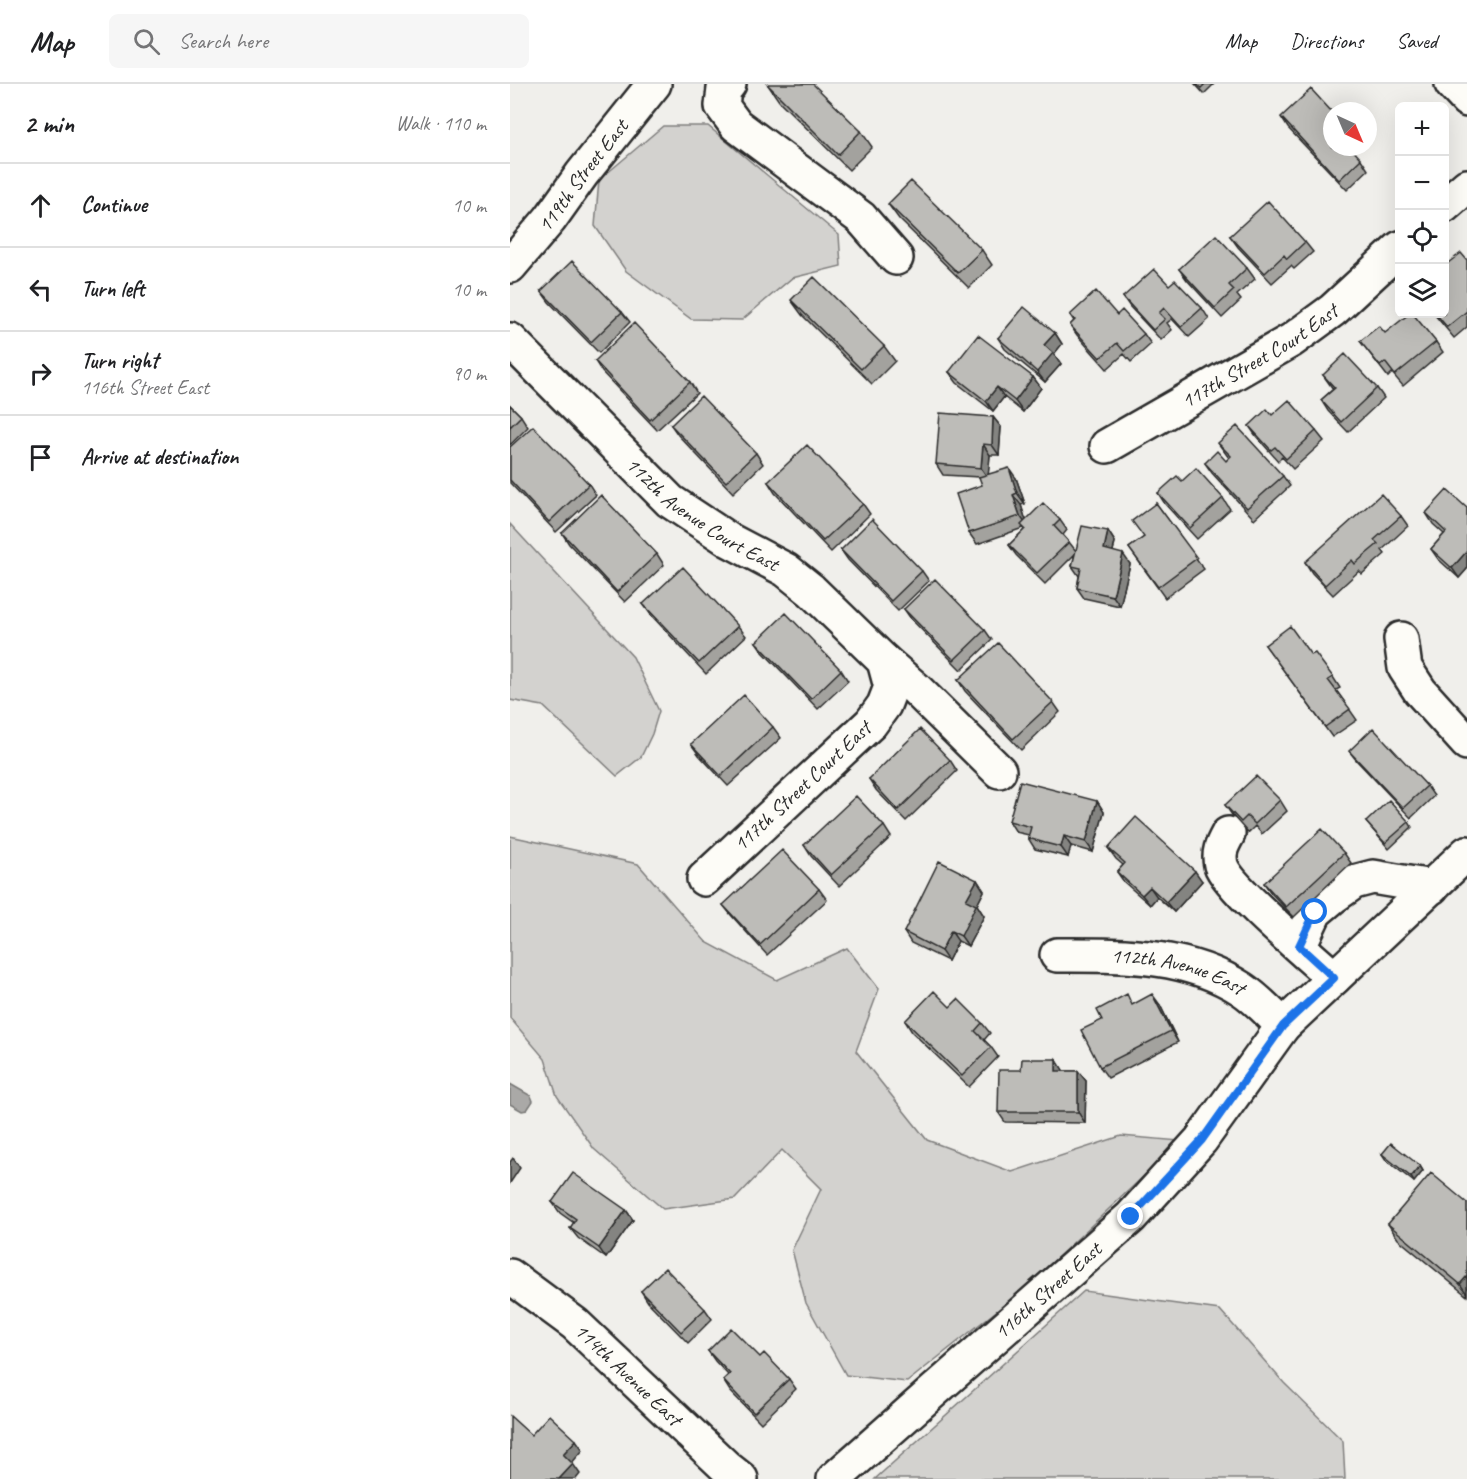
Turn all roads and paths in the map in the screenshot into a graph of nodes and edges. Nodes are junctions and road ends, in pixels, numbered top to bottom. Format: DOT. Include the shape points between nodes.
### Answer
graph roads {
  1 [pos="654,84"];
  2 [pos="729,84"];
  3 [pos="1452,84"];
  4 [pos="1467,100"];
  5 [pos="1467,186"];
  6 [pos="1449,202"];
  7 [pos="1395,253"];
  8 [pos="896,258"];
  9 [pos="510,266"];
  10 [pos="510,340"];
  11 [pos="1107,446"];
  12 [pos="1401,639"];
  13 [pos="887,674"];
  14 [pos="1467,743"];
  15 [pos="999,771"];
  16 [pos="1228,834"];
  17 [pos="1467,854"];
  18 [pos="704,879"];
  19 [pos="1432,887"];
  20 [pos="1299,946"];
  21 [pos="1057,955"];
  22 [pos="1334,978"];
  23 [pos="1283,1026"];
  24 [pos="510,1276"];
  25 [pos="741,1479"];
  26 [pos="834,1479"];
  1 -- 9 [label="street, 119th Street East"];
  2 -- 8 [label="street" via="724,89 722,106 736,125 861,218"];
  3 -- 4 [label="street"];
  5 -- 6 [label="street"];
  7 -- 11 [label="street, 117th Street Court East" via="1333,310 1292,340"];
  10 -- 13 [label="street, 112th Avenue Court East" via="670,501 729,540 786,570 810,590"];
  12 -- 14 [label="street" via="1405,668 1420,691"];
  13 -- 15 [label="street, 112th Avenue Court East" via="915,688"];
  13 -- 18 [label="street, 117th Street Court East" via="885,705 871,723"];
  16 -- 20 [label="street" via="1219,851 1222,868"];
  17 -- 19 [label="street, 116th Street East"];
  19 -- 20 [label="street" via="1372,877 1354,882 1315,912"];
  19 -- 22 [label="street, 116th Street East"];
  20 -- 22 [label="street"];
  21 -- 23 [label="street, 112th Avenue East" via="1173,960 1242,989"];
  22 -- 23 [label="street, 116th Street East"];
  23 -- 26 [label="street, 116th Street East" via="1202,1140 1131,1217"];
  24 -- 25 [label="street, 114th Avenue East" via="575,1324"];
}
